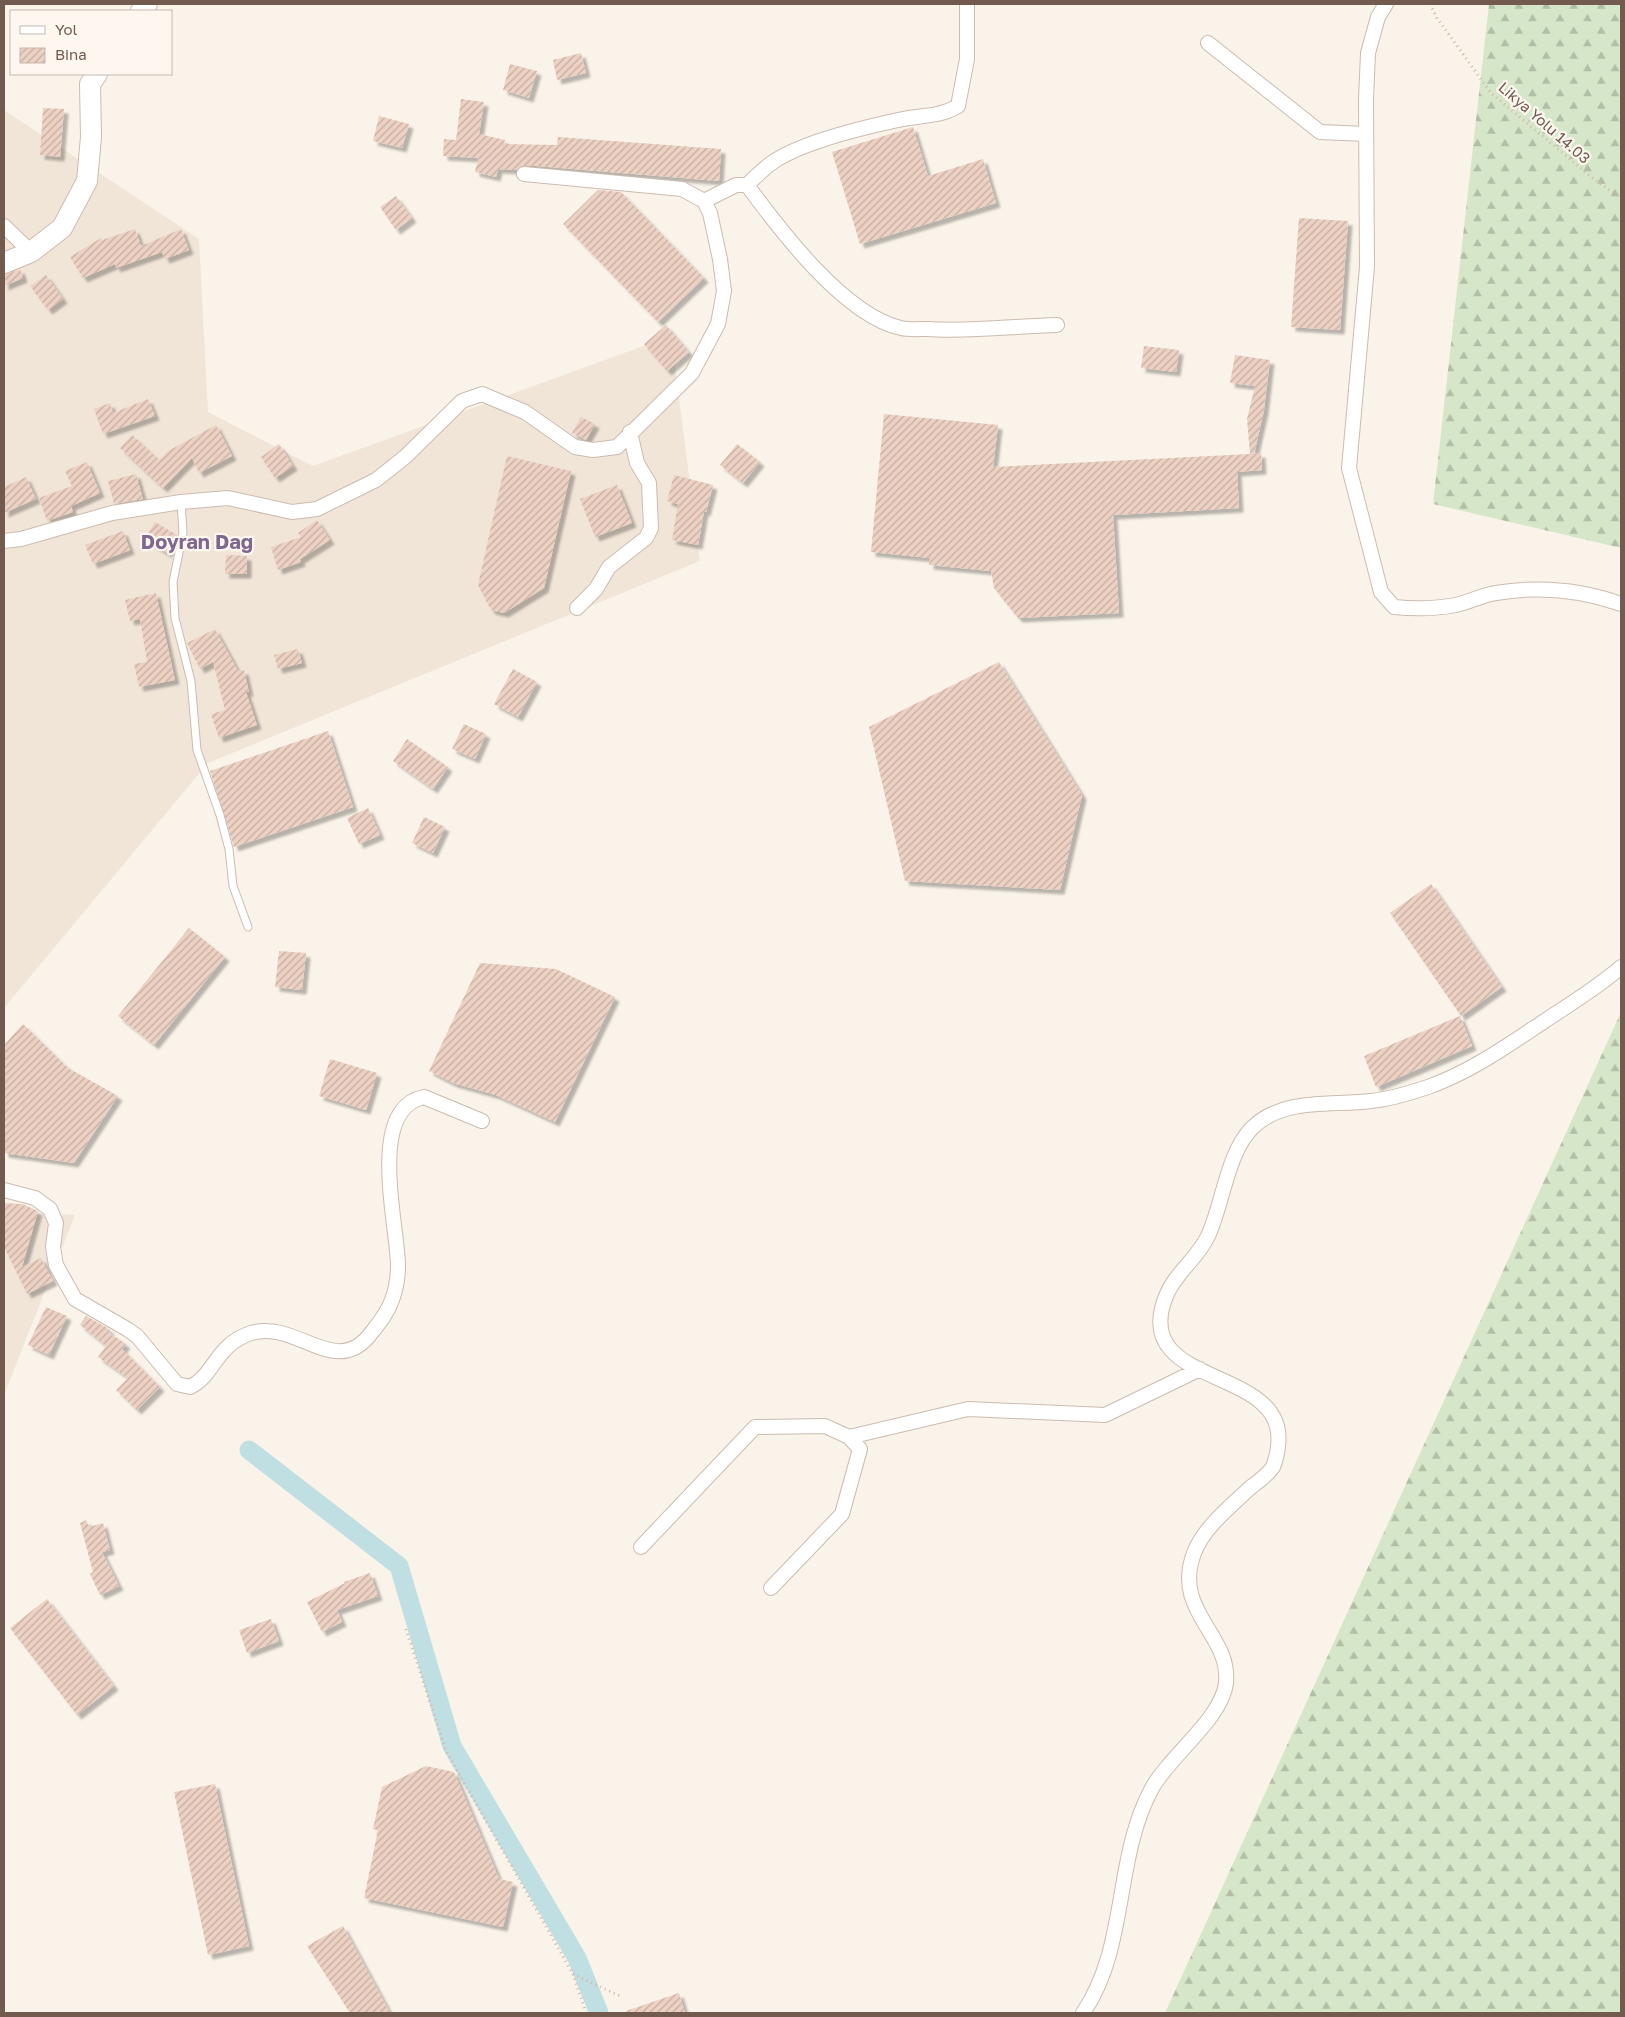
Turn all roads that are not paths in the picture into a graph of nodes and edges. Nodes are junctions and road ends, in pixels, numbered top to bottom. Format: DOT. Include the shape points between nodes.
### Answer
graph roads {
  1 [pos="967,4"];
  2 [pos="1386,4"];
  3 [pos="1208,43"];
  4 [pos="96,75"];
  5 [pos="1366,134"];
  6 [pos="524,174"];
  7 [pos="747,185"];
  8 [pos="704,202"];
  9 [pos="4,226"];
  10 [pos="31,252"];
  11 [pos="4,263"];
  12 [pos="1057,325"];
  13 [pos="630,432"];
  14 [pos="181,502"];
  15 [pos="4,541"];
  16 [pos="1621,604"];
  17 [pos="577,608"];
  18 [pos="248,927"];
  19 [pos="1621,967"];
  20 [pos="482,1121"];
  21 [pos="4,1190"];
  22 [pos="1200,1369"];
  23 [pos="849,1437"];
  24 [pos="641,1547"];
  25 [pos="771,1588"];
  26 [pos="1083,2013"];
  1 -- 7 [label="street" via="968,59 958,106 936,116 902,119 822,140 788,153"];
  2 -- 5 [label="street" via="1378,17 1368,54"];
  3 -- 5 [label="street" via="1320,132"];
  4 -- 10 [label="street" via="90,84 91,137 87,181 62,228"];
  5 -- 16 [label="street" via="1367,267 1350,468 1380,592 1394,607 1418,609 1456,605 1495,593 1534,589 1579,593"];
  6 -- 8 [label="street" via="682,189"];
  7 -- 8 [label="street" via="736,185"];
  7 -- 12 [label="street" via="783,234 813,266 862,312 879,321 901,328 949,331"];
  8 -- 13 [label="street" via="710,213 724,292 718,324 692,372"];
  9 -- 10 [label="street"];
  10 -- 11 [label="street"];
  13 -- 14 [label="street" via="617,447 593,450 575,447 526,412 482,394 462,401 405,457 376,480 317,509 292,512 228,498"];
  13 -- 17 [label="street" via="637,463 649,483 651,528 646,538 608,567 596,589"];
  14 -- 15 [label="street" via="112,513"];
  14 -- 18 [label="lane" via="183,534 173,582 175,618 191,681 197,750 220,815 229,849 233,886"];
  19 -- 22 [label="street" via="1509,1045 1433,1085 1371,1101 1292,1107 1274,1112 1251,1128 1234,1157 1208,1236 1174,1282 1160,1320 1163,1341 1175,1355"];
  20 -- 21 [label="street" via="424,1097 410,1102 399,1112 392,1131 389,1171 398,1266 396,1286 385,1315 360,1347 337,1353 281,1333 254,1332 229,1344 198,1383 190,1387 177,1384 137,1336 75,1299 56,1265 53,1247 56,1222 50,1209 35,1198"];
  22 -- 23 [label="street" via="1105,1415 968,1409"];
  22 -- 26 [label="street" via="1249,1393 1269,1408 1278,1426 1279,1445 1272,1467 1202,1537 1194,1552 1188,1585 1193,1605 1225,1666 1226,1685 1220,1703 1152,1788 1134,1826 1105,1969"];
  23 -- 24 [label="street" via="825,1426 755,1427"];
  23 -- 25 [label="street" via="860,1449 842,1514"];
}
